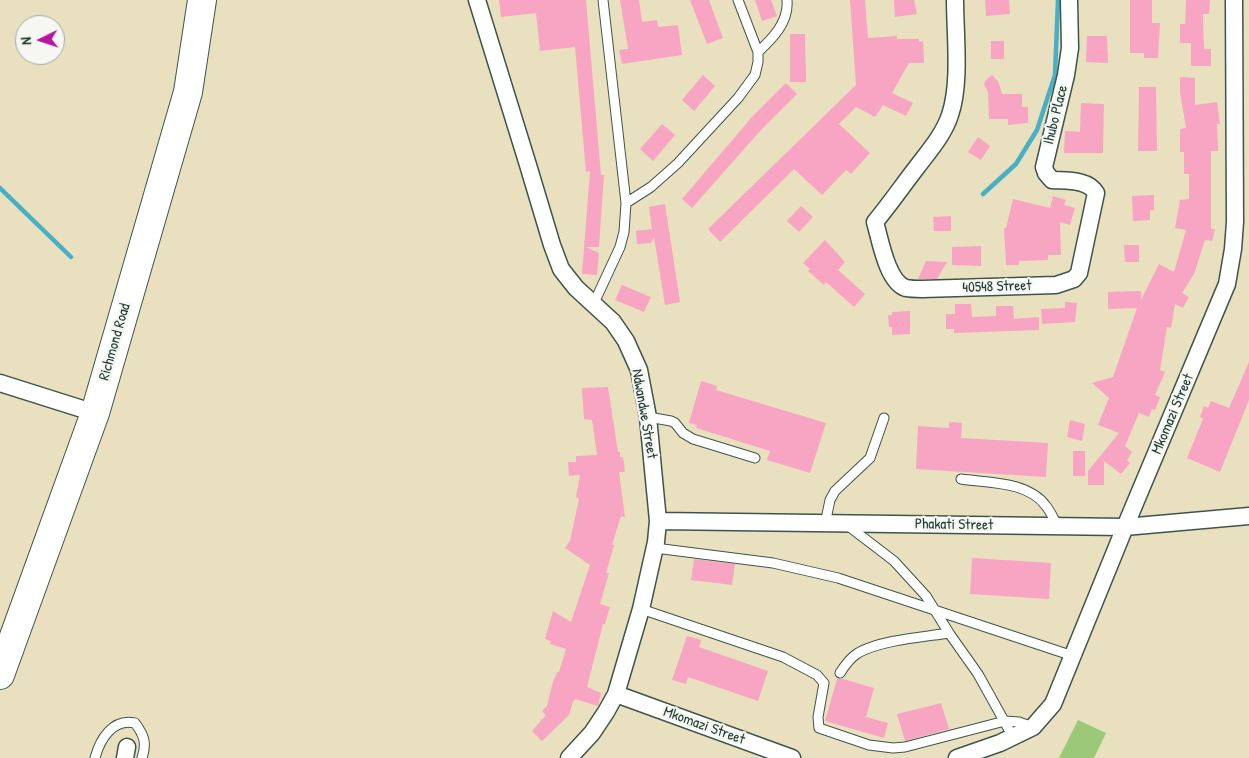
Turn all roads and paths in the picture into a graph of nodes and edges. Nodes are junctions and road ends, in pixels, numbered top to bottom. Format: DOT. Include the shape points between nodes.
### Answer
graph roads {
  1 [pos="202,0"];
  2 [pos="477,0"];
  3 [pos="603,0"];
  4 [pos="738,0"];
  5 [pos="787,0"];
  6 [pos="955,0"];
  7 [pos="1069,0"];
  8 [pos="1234,0"];
  9 [pos="758,52"];
  10 [pos="1096,193"];
  11 [pos="626,203"];
  12 [pos="594,303"];
  13 [pos="0,383"];
  14 [pos="94,413"];
  15 [pos="648,417"];
  16 [pos="884,418"];
  17 [pos="755,458"];
  18 [pos="961,479"];
  19 [pos="1249,516"];
  20 [pos="658,521"];
  21 [pos="824,524"];
  22 [pos="845,524"];
  23 [pos="1058,527"];
  24 [pos="1125,527"];
  25 [pos="655,548"];
  26 [pos="641,609"];
  27 [pos="936,610"];
  28 [pos="949,633"];
  29 [pos="1073,656"];
  30 [pos="840,673"];
  31 [pos="0,675"];
  32 [pos="616,694"];
  33 [pos="1005,721"];
  34 [pos="1033,727"];
  35 [pos="1013,736"];
  36 [pos="95,758"];
  37 [pos="142,758"];
  38 [pos="569,758"];
  39 [pos="792,758"];
  40 [pos="957,758"];
  1 -- 14 [label="highway, Richmond Road" via="188,92"];
  2 -- 12 [label="street, Ndwandwe Street" via="558,261 568,280"];
  3 -- 11 [label="lane"];
  4 -- 9 [label="lane"];
  5 -- 9 [label="lane" via="788,9 782,26"];
  6 -- 10 [label="street, 40548 Street" via="956,80 950,116 938,138 875,222 896,281 906,288 922,289 1056,285 1074,279 1079,273"];
  7 -- 10 [label="street, Ihubo Place" via="1070,48 1066,75 1044,167 1052,180 1086,184"];
  8 -- 24 [label="street, Mkomazi Street" via="1235,222 1230,270 1219,306"];
  9 -- 11 [label="lane" via="755,76 738,98 678,163 651,187"];
  11 -- 12 [label="lane" via="620,247"];
  12 -- 15 [label="street, Ndwandwe Street" via="626,341 638,370"];
  13 -- 14 [label="street"];
  14 -- 31 [label="highway, Richmond Road"];
  15 -- 17 [label="lane" via="671,421 693,439"];
  15 -- 20 [label="street, Ndwandwe Street"];
  16 -- 21 [label="lane" via="870,458 835,491"];
  18 -- 23 [label="lane" via="1027,491 1047,506"];
  19 -- 24 [label="street, Phakati Street"];
  20 -- 21 [label="street, Phakati Street"];
  20 -- 25 [label="street, Ndwandwe Street"];
  21 -- 22 [label="street, Phakati Street"];
  22 -- 23 [label="street, Phakati Street"];
  22 -- 27 [label="lane" via="908,574"];
  23 -- 24 [label="street, Phakati Street"];
  24 -- 29 [label="street, Mkomazi Street"];
  25 -- 26 [label="street, Ndwandwe Street"];
  25 -- 27 [label="lane" via="795,567"];
  26 -- 32 [label="street, Ndwandwe Street"];
  26 -- 33 [label="lane" via="783,657 817,675 824,683 819,728 869,745 905,747"];
  27 -- 28 [label="lane"];
  27 -- 29 [label="lane"];
  28 -- 30 [label="lane" via="866,650 853,657"];
  28 -- 33 [label="lane"];
  29 -- 34 [label="street, Mkomazi Street" via="1053,704"];
  32 -- 38 [label="street, Ndwandwe Street" via="592,733"];
  32 -- 39 [label="street, Mkomazi Street"];
  33 -- 34 [label="lane"];
  33 -- 35 [label="lane"];
  34 -- 35 [label="street, Mkomazi Street"];
  35 -- 40 [label="street, Mkomazi Street"];
  36 -- 37 [label="lane" via="108,732 117,724 128,721 135,723 144,735"];
}
